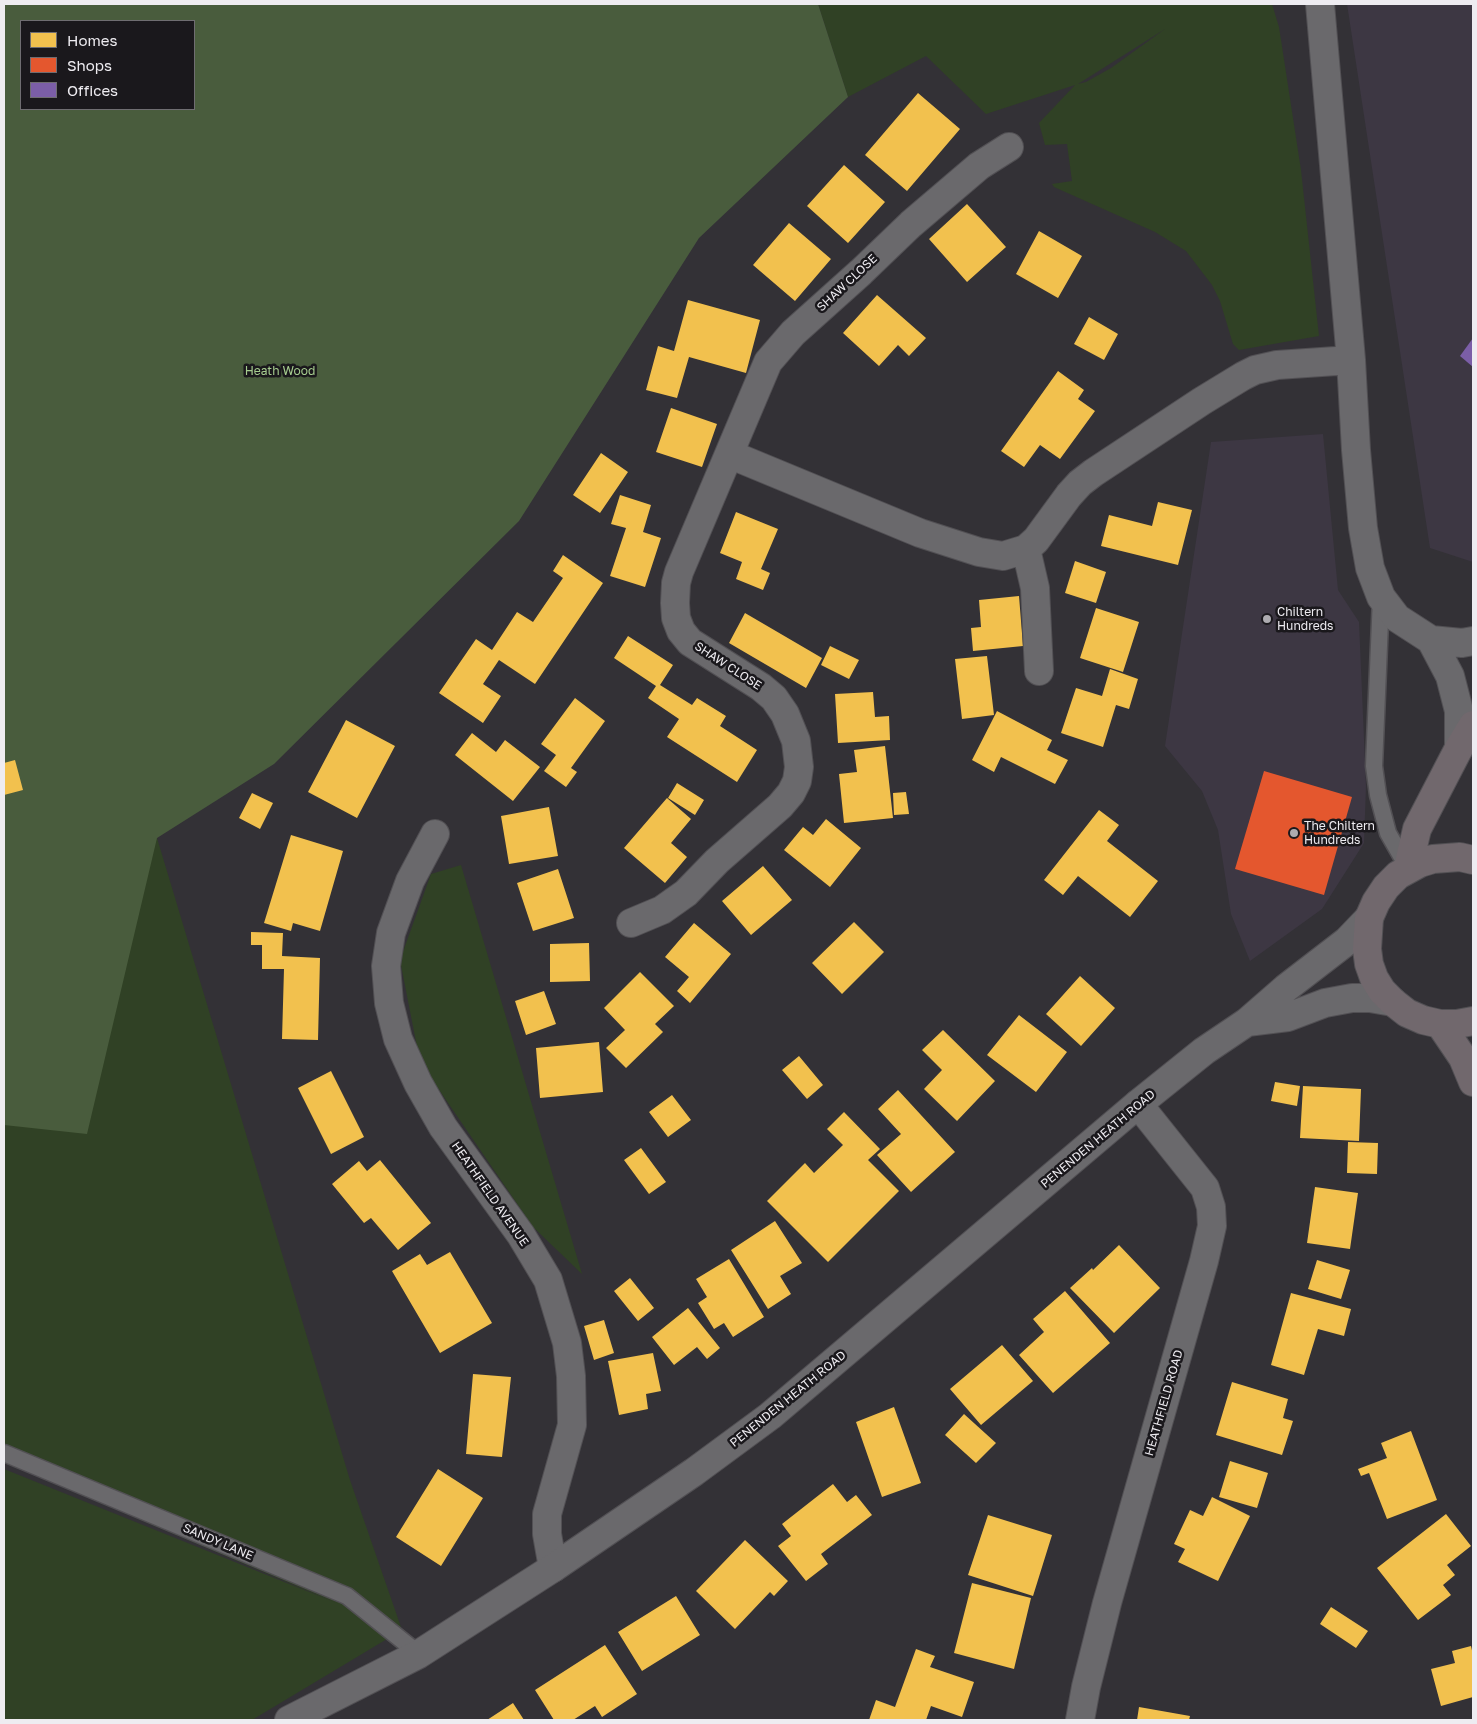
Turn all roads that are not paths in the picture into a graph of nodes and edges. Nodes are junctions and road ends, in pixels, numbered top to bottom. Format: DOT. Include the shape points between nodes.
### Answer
graph roads {
  1 [pos="1320,4"];
  2 [pos="1009,147"];
  3 [pos="1351,360"];
  4 [pos="729,454"];
  5 [pos="1026,549"];
  6 [pos="1381,597"];
  7 [pos="1431,640"];
  8 [pos="1473,642"];
  9 [pos="1040,672"];
  10 [pos="1473,725"];
  11 [pos="1459,748"];
  12 [pos="435,834"];
  13 [pos="1473,860"];
  14 [pos="1408,868"];
  15 [pos="1369,918"];
  16 [pos="631,923"];
  17 [pos="1393,1002"];
  18 [pos="1473,1021"];
  19 [pos="1247,1022"];
  20 [pos="1440,1024"];
  21 [pos="1473,1082"];
  22 [pos="1138,1104"];
  23 [pos="4,1453"];
  24 [pos="553,1568"];
  25 [pos="419,1654"];
  26 [pos="289,1720"];
  27 [pos="1080,1720"];
  1 -- 3 [label="street"];
  2 -- 4 [label="street, SHAW CLOSE" via="979,166 911,224 787,339 768,362"];
  3 -- 5 [label="street" via="1277,365 1243,376 1080,483"];
  3 -- 6 [label="street" via="1363,528 1370,568"];
  4 -- 5 [label="street" via="866,512 953,544 993,556"];
  4 -- 16 [label="street, SHAW CLOSE" via="679,572 675,590 676,618 690,642 774,698 785,714 796,741 797,781 792,793 780,806 686,893 662,910"];
  5 -- 9 [label="street" via="1035,588"];
  6 -- 7 [label="street" via="1397,618"];
  6 -- 14 [label="lane" via="1374,766 1388,833"];
  7 -- 8 [label="street"];
  7 -- 11 [label="street" via="1450,676 1459,711"];
  10 -- 11 [label="highway"];
  11 -- 14 [label="highway" via="1417,828"];
  12 -- 24 [label="street, HEATHFIELD AVENUE" via="410,881 391,933 386,966 389,1003 398,1039 439,1120 548,1280 567,1343 572,1425 547,1514"];
  13 -- 14 [label="highway" via="1460,857 1433,859"];
  14 -- 15 [label="highway" via="1386,887"];
  15 -- 17 [label="highway" via="1369,964 1374,978"];
  15 -- 19 [label="street, PENENDEN HEATH ROAD" via="1347,941"];
  17 -- 19 [label="street, PENENDEN HEATH ROAD" via="1352,998 1288,1017"];
  17 -- 20 [label="highway" via="1407,1013"];
  18 -- 20 [label="highway"];
  19 -- 22 [label="street, PENENDEN HEATH ROAD" via="1204,1051"];
  20 -- 21 [label="highway" via="1463,1058"];
  22 -- 24 [label="street, PENENDEN HEATH ROAD" via="770,1416"];
  22 -- 27 [label="street, HEATHFIELD ROAD" via="1205,1188 1212,1207 1212,1226 1107,1603"];
  23 -- 25 [label="lane, SANDY LANE" via="347,1596"];
  24 -- 25 [label="street, PENENDEN HEATH ROAD"];
  25 -- 26 [label="street, PENENDEN HEATH ROAD"];
}
